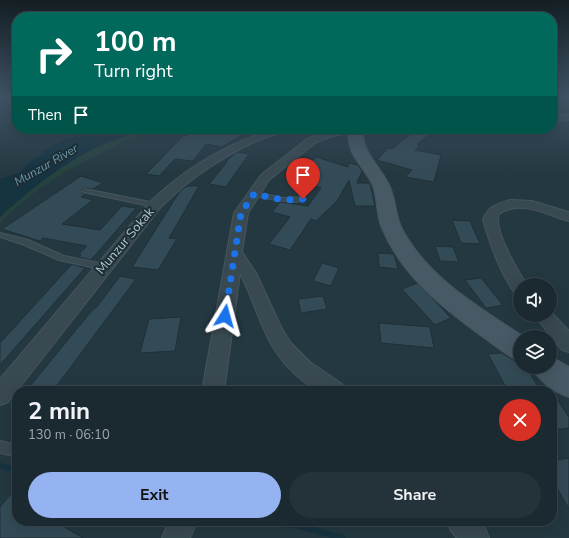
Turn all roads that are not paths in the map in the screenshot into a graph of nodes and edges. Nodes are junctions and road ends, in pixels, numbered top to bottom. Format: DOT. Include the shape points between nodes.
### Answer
graph roads {
  1 [pos="268,134"];
  2 [pos="331,134"];
  3 [pos="355,134"];
  4 [pos="85,191"];
  5 [pos="254,194"];
  6 [pos="303,199"];
  7 [pos="155,205"];
  8 [pos="569,217"];
  9 [pos="0,235"];
  10 [pos="235,253"];
  11 [pos="104,267"];
  12 [pos="513,278"];
  13 [pos="549,322"];
  14 [pos="513,344"];
  15 [pos="569,344"];
  16 [pos="555,374"];
  17 [pos="569,384"];
  18 [pos="213,386"];
  19 [pos="327,386"];
  20 [pos="0,395"];
  21 [pos="0,447"];
  22 [pos="12,450"];
  23 [pos="464,526"];
  24 [pos="475,538"];
  1 -- 7 [label="street, Munzur Sokak" via="250,140 194,171"];
  2 -- 5 [label="street" via="311,141 265,178"];
  3 -- 14 [label="main road" via="356,146 380,185 391,226 407,257 456,304"];
  4 -- 7 [label="lane"];
  5 -- 6 [label="lane" via="283,200"];
  5 -- 10 [label="street" via="241,213"];
  7 -- 11 [label="street, Munzur Sokak"];
  8 -- 12 [label="street" via="551,208 521,204 505,206 494,211 490,219 496,242"];
  9 -- 11 [label="lane" via="25,242 62,258"];
  10 -- 18 [label="street"];
  10 -- 19 [label="street" via="245,266 278,340 286,352 297,364"];
  11 -- 20 [label="street, Munzur Sokak"];
  13 -- 15 [label="street"];
  16 -- 17 [label="main road"];
  21 -- 22 [label="lane"];
  23 -- 24 [label="street"];
}
